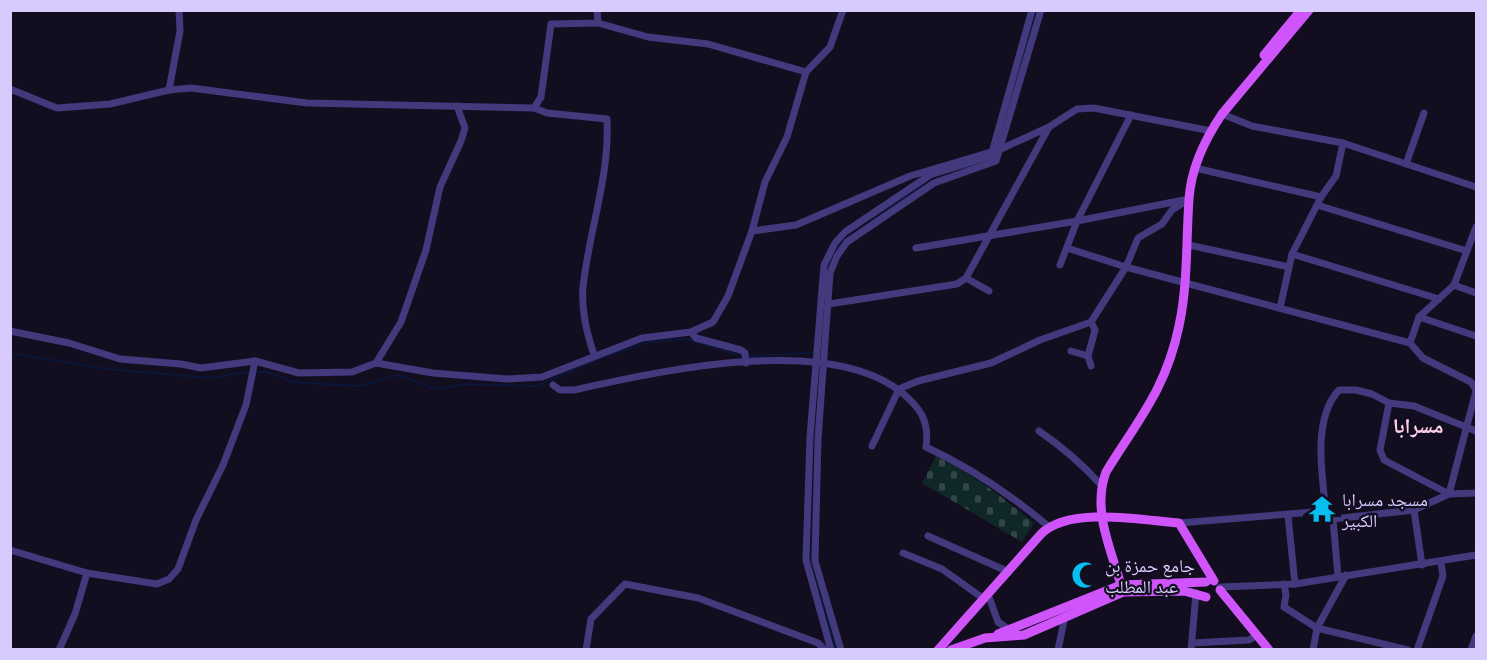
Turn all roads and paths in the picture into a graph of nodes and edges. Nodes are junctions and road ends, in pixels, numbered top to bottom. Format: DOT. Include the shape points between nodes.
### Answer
graph roads {
  1 [pos="179,10"];
  2 [pos="597,10"];
  3 [pos="843,10"];
  4 [pos="1032,10"];
  5 [pos="1041,10"];
  6 [pos="1301,10"];
  7 [pos="1309,10"];
  8 [pos="597,23"];
  9 [pos="806,72"];
  10 [pos="1253,75"];
  11 [pos="10,89"];
  12 [pos="169,90"];
  13 [pos="457,106"];
  14 [pos="534,108"];
  15 [pos="1424,113"];
  16 [pos="1222,114"];
  17 [pos="1131,116"];
  18 [pos="1049,127"];
  19 [pos="1211,131"];
  20 [pos="1343,143"];
  21 [pos="1001,149"];
  22 [pos="992,151"];
  23 [pos="1406,164"];
  24 [pos="1195,168"];
  25 [pos="1476,187"];
  26 [pos="1321,197"];
  27 [pos="1189,199"];
  28 [pos="1317,205"];
  29 [pos="1077,221"];
  30 [pos="1476,227"];
  31 [pos="752,231"];
  32 [pos="991,235"];
  33 [pos="1189,245"];
  34 [pos="916,248"];
  35 [pos="1067,248"];
  36 [pos="1467,251"];
  37 [pos="1292,254"];
  38 [pos="1060,265"];
  39 [pos="1126,267"];
  40 [pos="1289,267"];
  41 [pos="966,278"];
  42 [pos="1187,284"];
  43 [pos="1454,285"];
  44 [pos="989,291"];
  45 [pos="1476,293"];
  46 [pos="1439,299"];
  47 [pos="828,304"];
  48 [pos="1280,308"];
  49 [pos="1419,317"];
  50 [pos="1091,322"];
  51 [pos="10,332"];
  52 [pos="691,332"];
  53 [pos="1476,336"];
  54 [pos="1410,343"];
  55 [pos="1071,351"];
  56 [pos="594,355"];
  57 [pos="1088,356"];
  58 [pos="255,361"];
  59 [pos="376,363"];
  60 [pos="746,363"];
  61 [pos="821,364"];
  62 [pos="1091,366"];
  63 [pos="552,385"];
  64 [pos="899,389"];
  65 [pos="1476,391"];
  66 [pos="1389,403"];
  67 [pos="1467,427"];
  68 [pos="1039,431"];
  69 [pos="1476,431"];
  70 [pos="872,446"];
  71 [pos="1101,485"];
  72 [pos="1449,494"];
  73 [pos="1476,494"];
  74 [pos="1414,510"];
  75 [pos="1326,511"];
  76 [pos="1288,516"];
  77 [pos="1102,518"];
  78 [pos="1333,519"];
  79 [pos="1179,523"];
  80 [pos="1048,526"];
  81 [pos="928,536"];
  82 [pos="10,550"];
  83 [pos="903,553"];
  84 [pos="1476,555"];
  85 [pos="1441,563"];
  86 [pos="1422,565"];
  87 [pos="1009,572"];
  88 [pos="87,573"];
  89 [pos="1342,575"];
  90 [pos="1284,584"];
  91 [pos="1295,584"];
  92 [pos="1215,585"];
  93 [pos="1122,589"];
  94 [pos="1196,593"];
  95 [pos="986,597"];
  96 [pos="1206,597"];
  97 [pos="1065,616"];
  98 [pos="1317,628"];
  99 [pos="1010,630"];
  100 [pos="1257,635"];
  101 [pos="1476,636"];
  102 [pos="990,637"];
  103 [pos="1192,646"];
  104 [pos="59,650"];
  105 [pos="586,650"];
  106 [pos="825,650"];
  107 [pos="831,650"];
  108 [pos="841,650"];
  109 [pos="938,650"];
  110 [pos="951,650"];
  111 [pos="1058,650"];
  112 [pos="1269,650"];
  113 [pos="1313,650"];
  114 [pos="1408,650"];
  115 [pos="1417,650"];
  116 [pos="1471,650"];
  1 -- 12 [label="street" via="180,31"];
  2 -- 8 [label="street"];
  3 -- 9 [label="street" via="830,47"];
  4 -- 22 [label="street"];
  5 -- 21 [label="street"];
  6 -- 10 [label="main road" via="1259,61"];
  7 -- 10 [label="main road"];
  8 -- 9 [label="street" via="648,37 708,44"];
  8 -- 14 [label="street" via="551,24 541,97"];
  9 -- 31 [label="street" via="787,137 765,182"];
  10 -- 16 [label="main road"];
  11 -- 12 [label="street" via="57,108 78,108"];
  12 -- 13 [label="street" via="191,88 339,104"];
  13 -- 14 [label="street"];
  13 -- 59 [label="street" via="465,128 461,141 440,188 426,250 401,322"];
  14 -- 56 [label="street" via="607,119 604,168 583,289 584,321"];
  15 -- 23 [label="street"];
  16 -- 19 [label="main road"];
  16 -- 20 [label="street" via="1252,126"];
  17 -- 18 [label="street" via="1094,108 1077,109"];
  17 -- 19 [label="street"];
  17 -- 29 [label="street"];
  18 -- 21 [label="street"];
  18 -- 32 [label="street"];
  19 -- 24 [label="main road"];
  20 -- 23 [label="street"];
  20 -- 26 [label="street" via="1336,176"];
  21 -- 22 [label="street"];
  21 -- 47 [label="street" via="996,161 934,183 847,242 830,273"];
  22 -- 31 [label="street" via="910,176 796,225"];
  22 -- 61 [label="street" via="988,158 930,175 840,238 826,258 822,275"];
  23 -- 25 [label="street"];
  24 -- 26 [label="street"];
  24 -- 27 [label="main road"];
  26 -- 28 [label="street"];
  27 -- 29 [label="street"];
  27 -- 33 [label="main road"];
  27 -- 39 [label="street" via="1172,210 1162,224 1138,238"];
  28 -- 36 [label="street"];
  28 -- 37 [label="street"];
  29 -- 32 [label="street"];
  29 -- 35 [label="street"];
  30 -- 36 [label="street"];
  31 -- 52 [label="street" via="728,296 713,322"];
  32 -- 34 [label="street"];
  32 -- 41 [label="street"];
  33 -- 40 [label="street"];
  33 -- 42 [label="main road"];
  35 -- 38 [label="street"];
  35 -- 39 [label="street"];
  36 -- 43 [label="street"];
  37 -- 40 [label="street"];
  37 -- 46 [label="street"];
  39 -- 42 [label="street"];
  39 -- 50 [label="street"];
  40 -- 48 [label="street"];
  41 -- 44 [label="street"];
  41 -- 47 [label="street" via="957,284"];
  42 -- 48 [label="street"];
  42 -- 71 [label="main road" via="1172,357 1159,390"];
  43 -- 45 [label="street"];
  43 -- 46 [label="street"];
  46 -- 49 [label="street"];
  47 -- 61 [label="street"];
  48 -- 54 [label="street"];
  49 -- 53 [label="street"];
  49 -- 54 [label="street"];
  50 -- 57 [label="street" via="1095,330"];
  50 -- 64 [label="street" via="991,363"];
  51 -- 58 [label="street" via="69,343 120,359 201,368"];
  52 -- 56 [label="street" via="653,336"];
  52 -- 60 [label="street" via="696,338 741,350"];
  54 -- 65 [label="street" via="1423,358 1471,381"];
  55 -- 57 [label="street"];
  56 -- 59 [label="street" via="542,377 507,379 433,373"];
  57 -- 62 [label="street"];
  58 -- 59 [label="street" via="299,373 352,372"];
  58 -- 88 [label="street" via="251,386 223,465 178,569 157,584"];
  60 -- 61 [label="street"];
  60 -- 63 [label="street" via="686,367 574,390 560,390"];
  61 -- 64 [label="street" via="857,368"];
  61 -- 107 [label="street" via="810,437 806,560"];
  61 -- 108 [label="street" via="815,561"];
  64 -- 70 [label="street"];
  64 -- 80 [label="street" via="921,411 926,422 926,447 962,464 1014,497"];
  65 -- 67 [label="street"];
  66 -- 67 [label="street" via="1414,406"];
  66 -- 72 [label="street" via="1380,450 1384,460"];
  66 -- 75 [label="street" via="1356,390 1339,390 1330,399 1322,453"];
  67 -- 69 [label="street"];
  67 -- 72 [label="street"];
  68 -- 71 [label="street" via="1058,443"];
  71 -- 77 [label="main road"];
  72 -- 73 [label="street"];
  72 -- 74 [label="street"];
  74 -- 78 [label="street"];
  74 -- 86 [label="street"];
  75 -- 76 [label="street"];
  75 -- 78 [label="street"];
  76 -- 79 [label="street"];
  76 -- 91 [label="street"];
  77 -- 79 [label="main road"];
  77 -- 80 [label="main road"];
  77 -- 93 [label="main road"];
  78 -- 89 [label="street"];
  79 -- 92 [label="main road"];
  80 -- 87 [label="main road"];
  81 -- 87 [label="street"];
  82 -- 88 [label="street"];
  83 -- 95 [label="street" via="942,569"];
  84 -- 85 [label="street"];
  85 -- 86 [label="street"];
  85 -- 115 [label="street" via="1443,576"];
  86 -- 89 [label="street"];
  87 -- 95 [label="main road"];
  88 -- 104 [label="street"];
  89 -- 91 [label="street"];
  89 -- 98 [label="street"];
  90 -- 91 [label="street"];
  90 -- 92 [label="street"];
  90 -- 98 [label="street" via="1284,607"];
  92 -- 93 [label="main road"];
  92 -- 96 [label="main road" via="1215,597"];
  92 -- 96 [label="main road" via="1202,590"];
  92 -- 100 [label="main road"];
  93 -- 94 [label="main road"];
  93 -- 97 [label="main road"];
  93 -- 99 [label="main road"];
  94 -- 96 [label="main road"];
  94 -- 103 [label="street"];
  95 -- 99 [label="street" via="998,622"];
  95 -- 109 [label="main road"];
  97 -- 102 [label="main road" via="1023,635"];
  97 -- 111 [label="street"];
  98 -- 113 [label="street"];
  98 -- 114 [label="street"];
  99 -- 102 [label="main road"];
  100 -- 103 [label="street" via="1249,640"];
  100 -- 112 [label="main road"];
  101 -- 116 [label="street"];
  102 -- 110 [label="main road"];
  105 -- 106 [label="street" via="591,619 625,584 698,598 818,643"];
}
